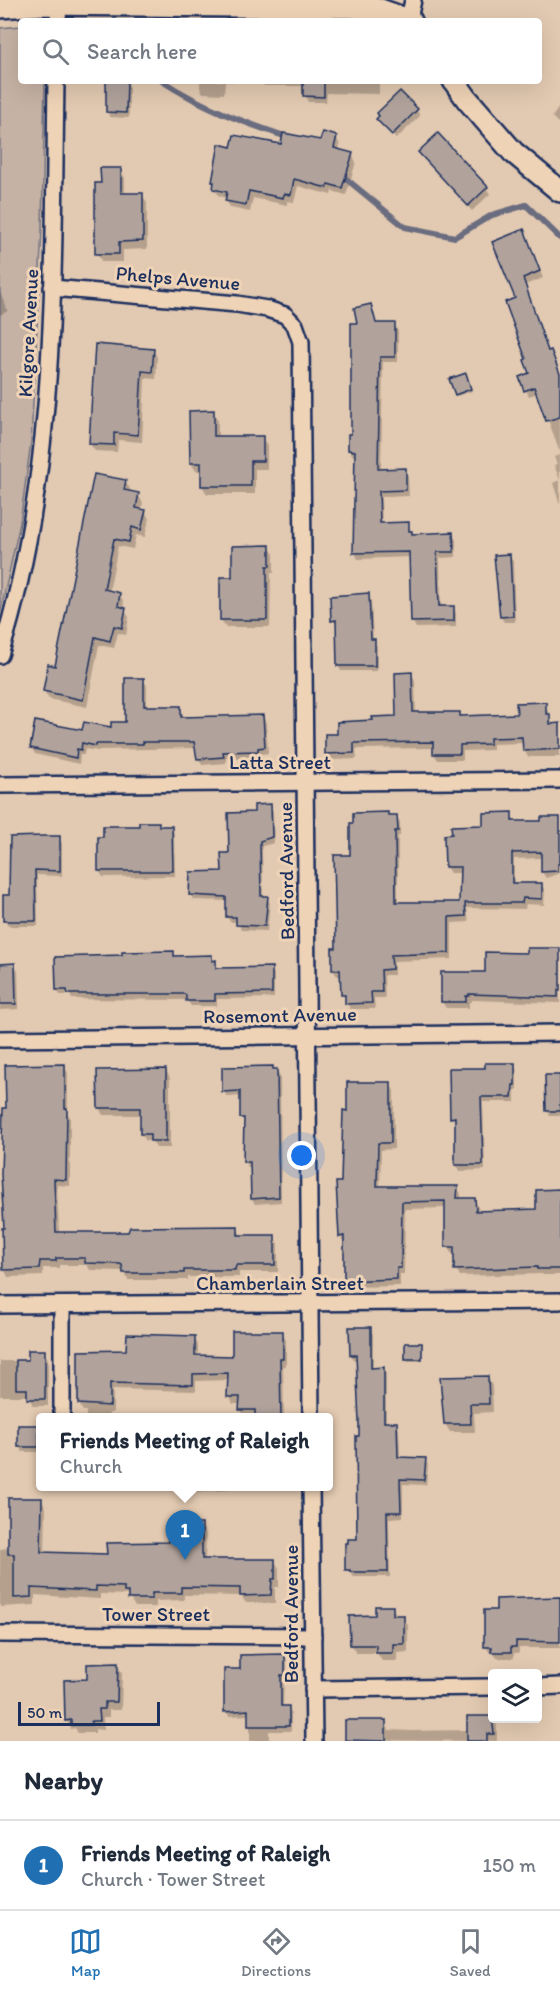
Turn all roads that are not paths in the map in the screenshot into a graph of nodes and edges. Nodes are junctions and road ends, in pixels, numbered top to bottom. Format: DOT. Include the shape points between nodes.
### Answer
graph roads {
  1 [pos="0,7"];
  2 [pos="58,8"];
  3 [pos="411,13"];
  4 [pos="56,84"];
  5 [pos="456,84"];
  6 [pos="560,191"];
  7 [pos="52,288"];
  8 [pos="295,325"];
  9 [pos="0,655"];
  10 [pos="560,780"];
  11 [pos="306,783"];
  12 [pos="0,784"];
  13 [pos="560,1033"];
  14 [pos="309,1036"];
  15 [pos="0,1039"];
  16 [pos="560,1301"];
  17 [pos="310,1304"];
  18 [pos="0,1305"];
  19 [pos="62,1305"];
  20 [pos="62,1413"];
  21 [pos="311,1413"];
  22 [pos="312,1491"];
  23 [pos="0,1634"];
  24 [pos="313,1636"];
  25 [pos="560,1686"];
  26 [pos="488,1687"];
  27 [pos="542,1687"];
  28 [pos="313,1689"];
  29 [pos="314,1741"];
  1 -- 2 [label="street"];
  2 -- 3 [label="street" via="352,7"];
  4 -- 7 [label="street, Kilgore Avenue"];
  5 -- 6 [label="street" via="513,152"];
  7 -- 8 [label="street, Phelps Avenue" via="247,305 285,315"];
  7 -- 9 [label="street, Kilgore Avenue" via="37,490"];
  8 -- 11 [label="street, Bedford Avenue" via="301,342"];
  10 -- 11 [label="street, Latta Street"];
  11 -- 12 [label="street, Latta Street"];
  11 -- 14 [label="street, Bedford Avenue"];
  13 -- 14 [label="street, Rosemont Avenue"];
  14 -- 15 [label="street, Rosemont Avenue"];
  14 -- 17 [label="street, Bedford Avenue"];
  16 -- 17 [label="street, Chamberlain Street"];
  17 -- 19 [label="street, Chamberlain Street"];
  17 -- 21 [label="street, Bedford Avenue"];
  18 -- 19 [label="street, Chamberlain Street"];
  19 -- 20 [label="street"];
  22 -- 24 [label="street, Bedford Avenue"];
  23 -- 24 [label="street, Tower Street"];
  24 -- 28 [label="street, Bedford Avenue"];
  25 -- 27 [label="street"];
  26 -- 28 [label="street"];
  28 -- 29 [label="street, Bedford Avenue"];
}
